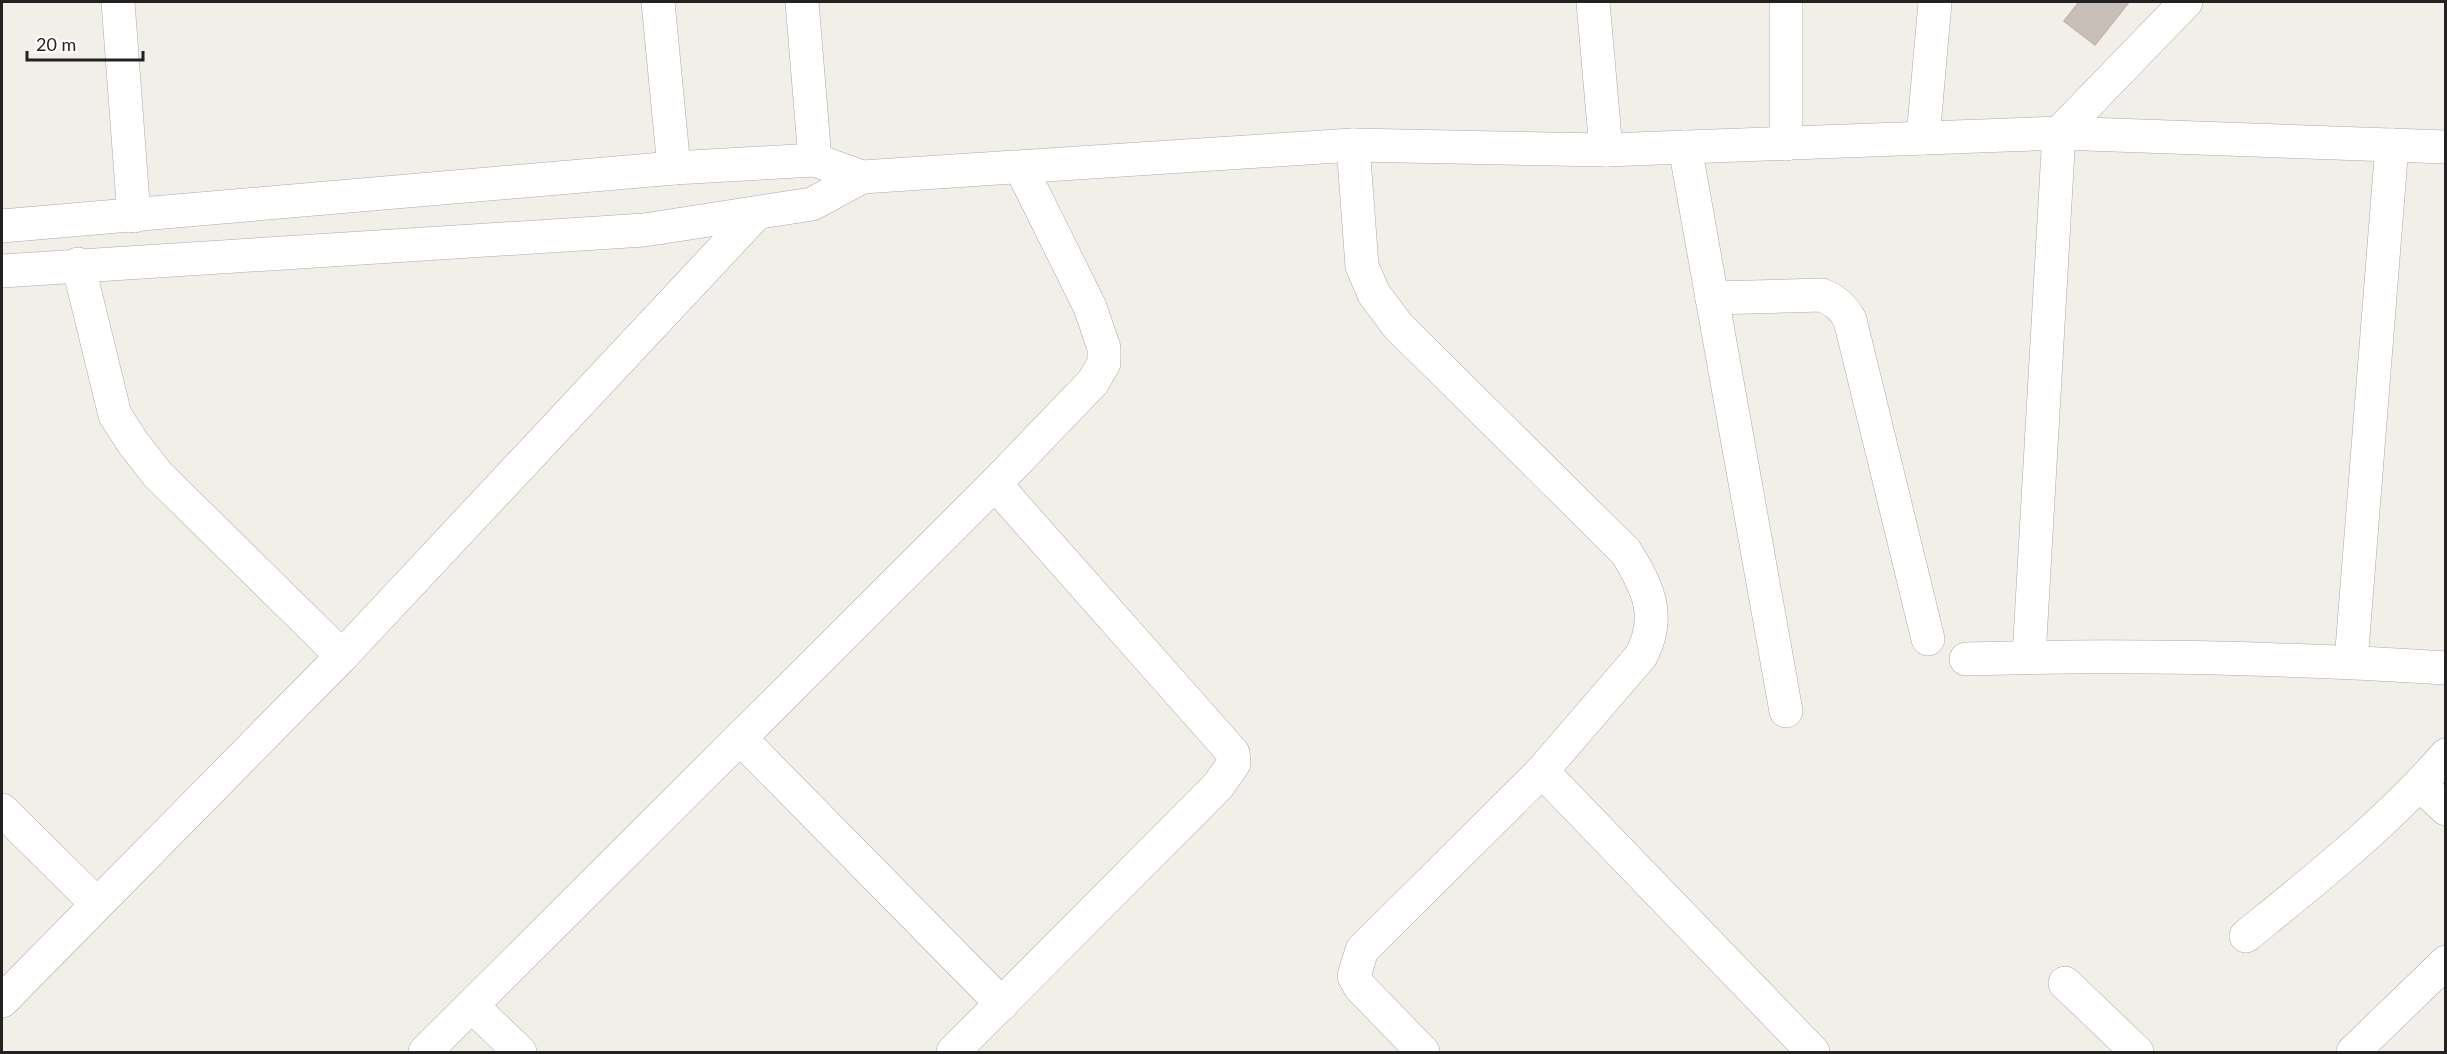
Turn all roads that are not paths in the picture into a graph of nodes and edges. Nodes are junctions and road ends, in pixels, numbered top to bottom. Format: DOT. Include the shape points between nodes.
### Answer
graph roads {
  1 [pos="118,2"];
  2 [pos="658,2"];
  3 [pos="802,2"];
  4 [pos="1593,2"];
  5 [pos="1786,2"];
  6 [pos="1935,2"];
  7 [pos="2186,2"];
  8 [pos="2059,133"];
  9 [pos="1923,138"];
  10 [pos="1786,144"];
  11 [pos="1353,145"];
  12 [pos="2392,145"];
  13 [pos="1685,147"];
  14 [pos="2445,147"];
  15 [pos="1606,150"];
  16 [pos="815,160"];
  17 [pos="674,168"];
  18 [pos="1021,168"];
  19 [pos="862,177"];
  20 [pos="756,214"];
  21 [pos="134,216"];
  22 [pos="2,226"];
  23 [pos="78,264"];
  24 [pos="2,271"];
  25 [pos="1712,298"];
  26 [pos="995,484"];
  27 [pos="1928,639"];
  28 [pos="342,656"];
  29 [pos="2029,657"];
  30 [pos="1965,659"];
  31 [pos="2351,662"];
  32 [pos="2445,668"];
  33 [pos="1786,711"];
  34 [pos="740,738"];
  35 [pos="2445,755"];
  36 [pos="1542,771"];
  37 [pos="2420,784"];
  38 [pos="2445,809"];
  39 [pos="2,810"];
  40 [pos="98,904"];
  41 [pos="2246,936"];
  42 [pos="2445,962"];
  43 [pos="2065,983"];
  44 [pos="2,1001"];
  45 [pos="1002,1004"];
  46 [pos="472,1006"];
  47 [pos="425,1053"];
  48 [pos="520,1053"];
  49 [pos="953,1053"];
  50 [pos="1423,1053"];
  51 [pos="1813,1053"];
  52 [pos="2137,1053"];
  53 [pos="2353,1053"];
  1 -- 21 [label="street"];
  2 -- 17 [label="street"];
  3 -- 16 [label="street"];
  4 -- 15 [label="street"];
  5 -- 10 [label="street"];
  6 -- 9 [label="street"];
  7 -- 8 [label="street"];
  8 -- 9 [label="street"];
  8 -- 12 [label="street"];
  8 -- 29 [label="street"];
  9 -- 10 [label="street"];
  10 -- 13 [label="street"];
  11 -- 15 [label="street"];
  11 -- 18 [label="street"];
  11 -- 36 [label="street" via="1362,266 1374,294 1398,326 1626,552 1646,585 1652,619 1650,639 1641,657"];
  12 -- 14 [label="street"];
  12 -- 31 [label="street"];
  13 -- 15 [label="street"];
  13 -- 25 [label="street"];
  16 -- 17 [label="street"];
  16 -- 19 [label="street"];
  17 -- 21 [label="street"];
  18 -- 19 [label="street"];
  18 -- 26 [label="street" via="1090,307 1104,348 1104,363 1093,382"];
  19 -- 20 [label="street" via="812,204"];
  20 -- 23 [label="street" via="644,230"];
  20 -- 28 [label="street"];
  21 -- 22 [label="street"];
  23 -- 24 [label="street"];
  23 -- 28 [label="street" via="115,415 133,443 158,475"];
  25 -- 27 [label="street" via="1822,295 1845,310"];
  25 -- 33 [label="street"];
  26 -- 34 [label="street"];
  26 -- 45 [label="street" via="1233,753 1234,763 1218,786"];
  28 -- 40 [label="street"];
  29 -- 30 [label="street"];
  29 -- 31 [label="street"];
  31 -- 32 [label="street"];
  34 -- 45 [label="street"];
  34 -- 46 [label="street"];
  35 -- 37 [label="street"];
  36 -- 50 [label="street" via="1362,950 1356,964 1354,976 1360,987"];
  36 -- 51 [label="street"];
  37 -- 38 [label="street"];
  37 -- 41 [label="street" via="2358,845"];
  39 -- 40 [label="street"];
  40 -- 44 [label="street"];
  42 -- 53 [label="street"];
  43 -- 52 [label="street"];
  45 -- 49 [label="street"];
  46 -- 47 [label="street"];
  46 -- 48 [label="street"];
}
